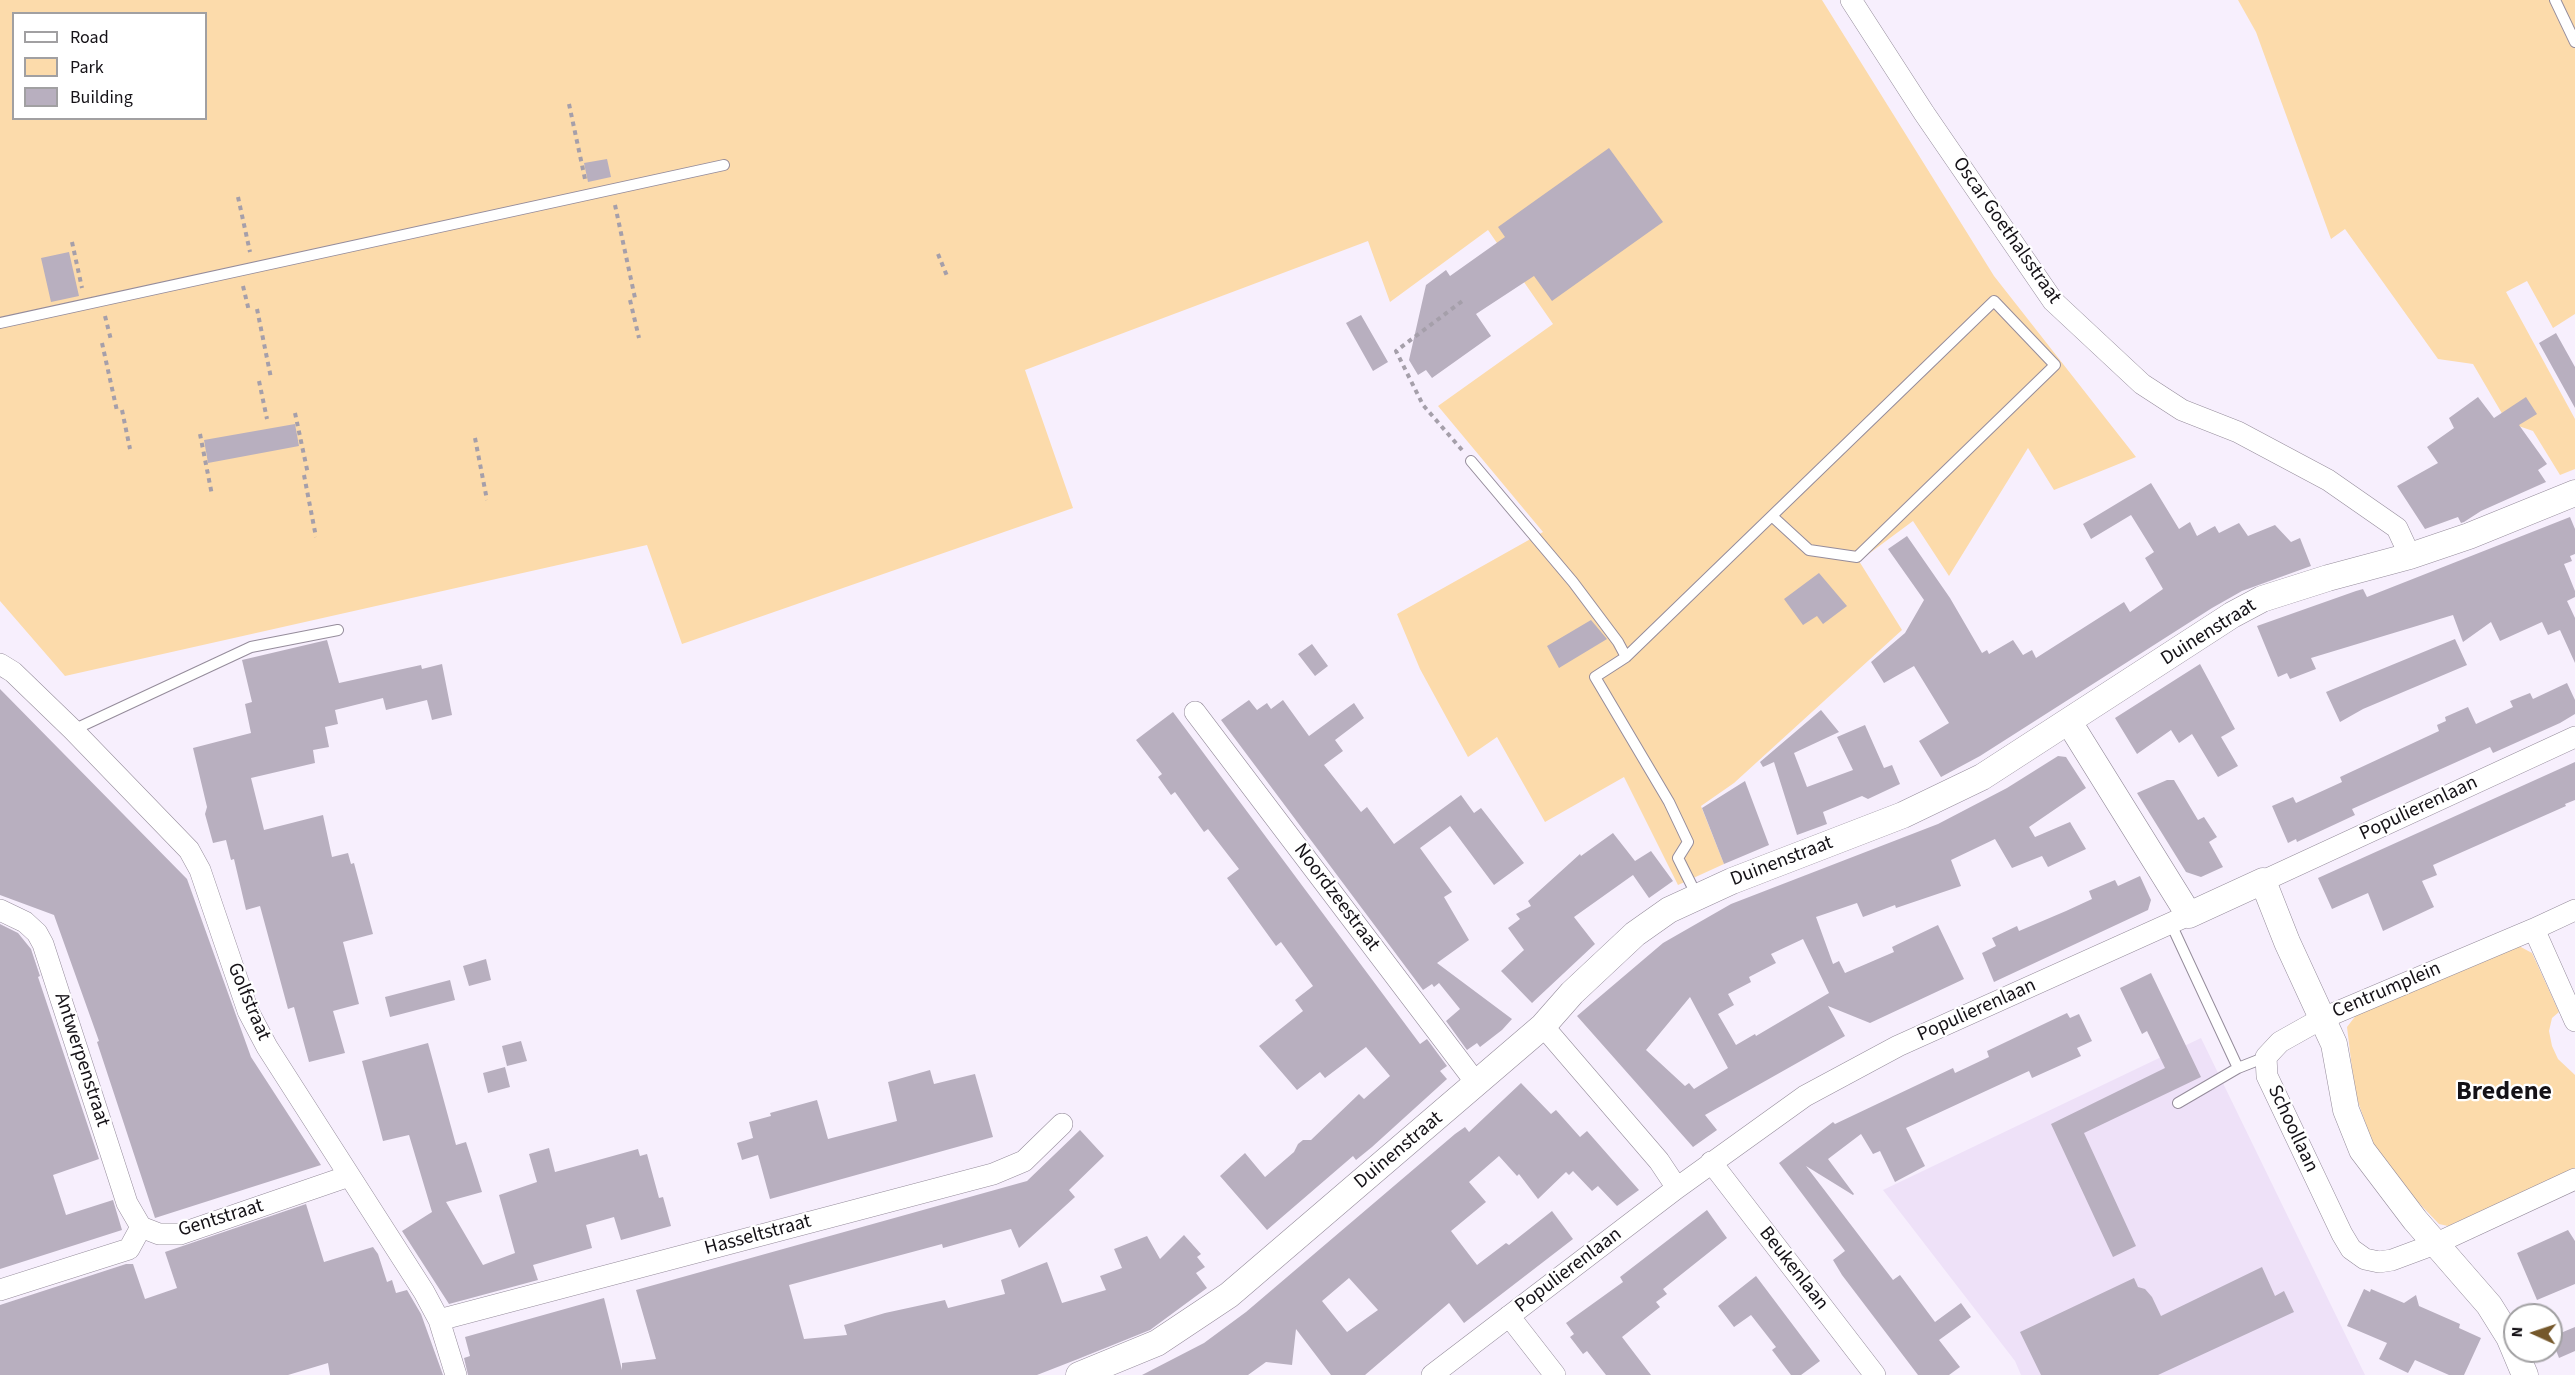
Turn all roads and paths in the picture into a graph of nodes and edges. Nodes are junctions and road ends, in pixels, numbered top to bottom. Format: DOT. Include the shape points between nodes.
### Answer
graph roads {
  1 [pos="1851,0"];
  2 [pos="2555,0"];
  3 [pos="2572,32"];
  4 [pos="2575,42"];
  5 [pos="569,104"];
  6 [pos="724,165"];
  7 [pos="612,189"];
  8 [pos="589,194"];
  9 [pos="238,197"];
  10 [pos="72,242"];
  11 [pos="938,254"];
  12 [pos="253,268"];
  13 [pos="239,270"];
  14 [pos="947,276"];
  15 [pos="635,298"];
  16 [pos="1465,299"];
  17 [pos="102,300"];
  18 [pos="630,300"];
  19 [pos="86,304"];
  20 [pos="257,309"];
  21 [pos="249,311"];
  22 [pos="0,323"];
  23 [pos="639,338"];
  24 [pos="111,340"];
  25 [pos="102,343"];
  26 [pos="271,378"];
  27 [pos="258,381"];
  28 [pos="296,413"];
  29 [pos="267,419"];
  30 [pos="200,434"];
  31 [pos="475,438"];
  32 [pos="130,449"];
  33 [pos="1471,461"];
  34 [pos="2575,493"];
  35 [pos="212,495"];
  36 [pos="487,500"];
  37 [pos="1773,517"];
  38 [pos="316,537"];
  39 [pos="2410,556"];
  40 [pos="338,630"];
  41 [pos="1626,657"];
  42 [pos="0,664"];
  43 [pos="1195,712"];
  44 [pos="2069,722"];
  45 [pos="73,730"];
  46 [pos="2575,737"];
  47 [pos="2263,881"];
  48 [pos="1697,896"];
  49 [pos="0,910"];
  50 [pos="2575,910"];
  51 [pos="2180,920"];
  52 [pos="2534,929"];
  53 [pos="2321,1019"];
  54 [pos="2575,1021"];
  55 [pos="1543,1026"];
  56 [pos="2266,1057"];
  57 [pos="2238,1068"];
  58 [pos="1477,1084"];
  59 [pos="2178,1103"];
  60 [pos="1062,1124"];
  61 [pos="1712,1162"];
  62 [pos="349,1176"];
  63 [pos="2575,1179"];
  64 [pos="1677,1188"];
  65 [pos="141,1227"];
  66 [pos="2435,1244"];
  67 [pos="0,1290"];
  68 [pos="1509,1316"];
  69 [pos="439,1320"];
  70 [pos="456,1375"];
  71 [pos="1079,1375"];
  72 [pos="1432,1375"];
  73 [pos="1555,1375"];
  74 [pos="1875,1375"];
  75 [pos="2525,1375"];
  1 -- 39 [label="street, Oscar Goethalsstraat" via="2053,301 2142,384 2182,410 2238,432 2328,480 2397,528"];
  2 -- 3 [label="lane"];
  3 -- 4 [label="lane"];
  5 -- 8 [label="path"];
  6 -- 7 [label="lane"];
  7 -- 8 [label="lane"];
  7 -- 15 [label="path"];
  8 -- 12 [label="lane"];
  9 -- 12 [label="path"];
  10 -- 19 [label="path"];
  11 -- 14 [label="path"];
  12 -- 13 [label="lane"];
  13 -- 17 [label="lane"];
  13 -- 21 [label="path"];
  16 -- 33 [label="path" via="1396,351 1423,405"];
  17 -- 19 [label="lane"];
  17 -- 24 [label="path"];
  18 -- 23 [label="path"];
  19 -- 22 [label="lane"];
  20 -- 26 [label="path"];
  25 -- 32 [label="path"];
  27 -- 29 [label="path"];
  28 -- 38 [label="path"];
  30 -- 35 [label="path"];
  31 -- 36 [label="path"];
  33 -- 41 [label="lane" via="1573,582"];
  34 -- 39 [label="street, Duinenstraat"];
  37 -- 37 [label="lane" via="1994,301 2055,365 1857,557 1809,550"];
  37 -- 41 [label="lane"];
  39 -- 44 [label="street, Duinenstraat" via="2262,599"];
  40 -- 45 [label="lane" via="251,647"];
  41 -- 48 [label="lane" via="1595,677 1669,802 1688,842 1678,858"];
  42 -- 45 [label="street, Golfstraat"];
  43 -- 58 [label="street, Noordzeestraat"];
  44 -- 48 [label="street, Duinenstraat" via="1982,777 1903,815"];
  44 -- 51 [label="street"];
  45 -- 62 [label="street, Golfstraat" via="189,850 200,870 248,1011"];
  46 -- 47 [label="street, Populierenlaan"];
  47 -- 51 [label="street, Populierenlaan"];
  47 -- 53 [label="street"];
  48 -- 55 [label="street, Duinenstraat" via="1635,934"];
  49 -- 65 [label="street, Antwerpenstraat" via="25,922 43,944 127,1203"];
  50 -- 52 [label="street, Centrumplein"];
  51 -- 57 [label="lane"];
  51 -- 61 [label="street, Populierenlaan" via="1898,1046 1805,1096"];
  52 -- 53 [label="street, Centrumplein"];
  52 -- 54 [label="street"];
  53 -- 56 [label="street" via="2280,1042"];
  53 -- 66 [label="street, Centrumplein" via="2334,1044 2346,1110 2362,1150"];
  55 -- 58 [label="street, Duinenstraat"];
  55 -- 64 [label="street" via="1659,1161"];
  56 -- 57 [label="lane"];
  56 -- 66 [label="street, Schoollaan" via="2267,1076 2351,1249 2365,1259 2379,1262"];
  57 -- 59 [label="lane"];
  58 -- 71 [label="street, Duinenstraat" via="1229,1294 1157,1343"];
  60 -- 69 [label="street, Hasseltstraat" via="1024,1161 993,1174"];
  61 -- 64 [label="street, Populierenlaan"];
  61 -- 74 [label="street, Beukenlaan"];
  62 -- 65 [label="street, Gentstraat" via="180,1234 159,1234"];
  62 -- 69 [label="street, Golfstraat"];
  63 -- 66 [label="street"];
  64 -- 68 [label="street, Populierenlaan"];
  65 -- 67 [label="street" via="129,1249"];
  66 -- 75 [label="street, Centrumplein" via="2489,1305 2509,1337"];
  68 -- 72 [label="street, Populierenlaan"];
  68 -- 73 [label="street"];
  69 -- 70 [label="street, Golfstraat"];
}
